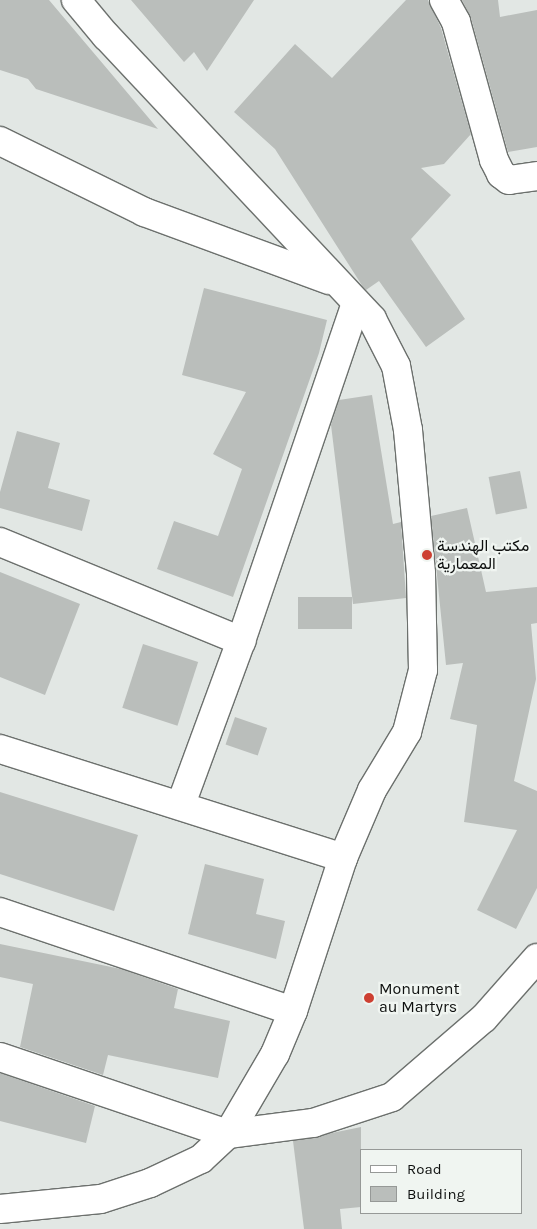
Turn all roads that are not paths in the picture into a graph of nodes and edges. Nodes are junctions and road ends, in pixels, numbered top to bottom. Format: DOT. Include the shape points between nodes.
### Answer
graph roads {
  1 [pos="76,0"];
  2 [pos="444,0"];
  3 [pos="0,141"];
  4 [pos="537,176"];
  5 [pos="335,282"];
  6 [pos="356,303"];
  7 [pos="0,542"];
  8 [pos="241,641"];
  9 [pos="0,749"];
  10 [pos="181,804"];
  11 [pos="343,858"];
  12 [pos="0,912"];
  13 [pos="537,958"];
  14 [pos="293,1012"];
  15 [pos="0,1056"];
  16 [pos="228,1134"];
  17 [pos="0,1209"];
  1 -- 5 [label="street"];
  2 -- 4 [label="street" via="456,22 494,160 501,174 509,180"];
  3 -- 5 [label="street" via="144,212"];
  5 -- 6 [label="street"];
  6 -- 8 [label="street"];
  6 -- 11 [label="street" via="372,320 396,366 408,430 421,573 423,670 407,732 372,790"];
  7 -- 8 [label="street"];
  8 -- 10 [label="street"];
  9 -- 10 [label="street"];
  10 -- 11 [label="street"];
  11 -- 14 [label="street"];
  12 -- 14 [label="street"];
  13 -- 16 [label="street" via="484,1018 392,1097 313,1123"];
  14 -- 16 [label="street" via="275,1054"];
  15 -- 16 [label="street"];
  16 -- 17 [label="street" via="201,1159 150,1183 102,1199"];
}
